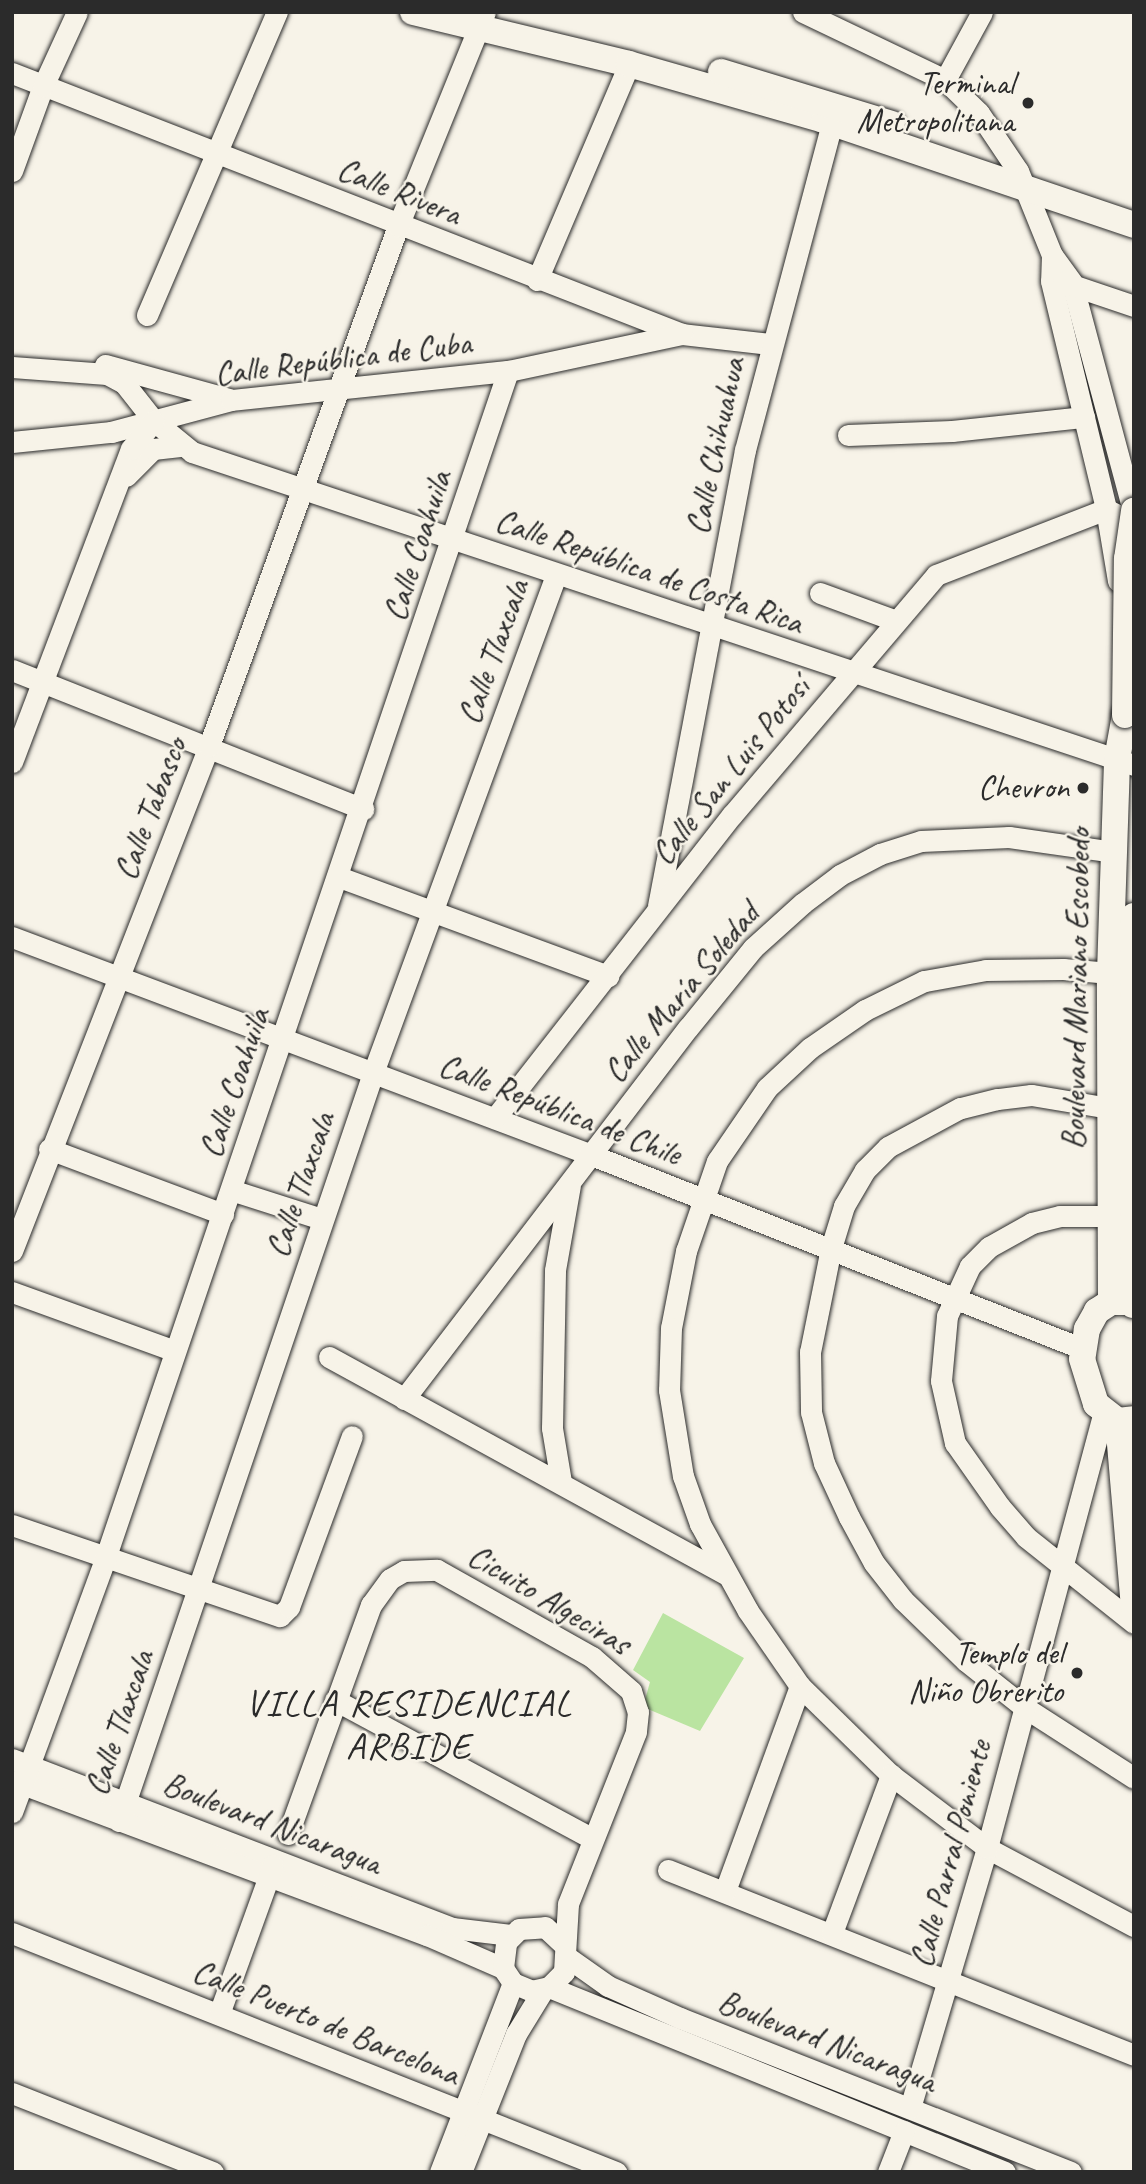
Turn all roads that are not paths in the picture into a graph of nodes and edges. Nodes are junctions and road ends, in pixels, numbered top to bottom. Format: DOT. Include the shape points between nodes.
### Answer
graph roads {
  1 [pos="77,12"];
  2 [pos="277,12"];
  3 [pos="413,12"];
  4 [pos="803,12"];
  5 [pos="982,12"];
  6 [pos="486,17"];
  7 [pos="629,64"];
  8 [pos="12,73"];
  9 [pos="945,80"];
  10 [pos="43,86"];
  11 [pos="832,123"];
  12 [pos="217,154"];
  13 [pos="12,171"];
  14 [pos="1022,180"];
  15 [pos="1134,212"];
  16 [pos="1134,225"];
  17 [pos="398,226"];
  18 [pos="537,280"];
  19 [pos="1061,282"];
  20 [pos="1134,306"];
  21 [pos="147,315"];
  22 [pos="682,334"];
  23 [pos="770,344"];
  24 [pos="12,357"];
  25 [pos="12,367"];
  26 [pos="508,371"];
  27 [pos="341,386"];
  28 [pos="231,400"];
  29 [pos="1084,418"];
  30 [pos="154,421"];
  31 [pos="848,435"];
  32 [pos="12,442"];
  33 [pos="180,446"];
  34 [pos="1125,448"];
  35 [pos="1129,472"];
  36 [pos="124,477"];
  37 [pos="305,488"];
  38 [pos="1106,509"];
  39 [pos="1134,512"];
  40 [pos="1134,532"];
  41 [pos="454,539"];
  42 [pos="556,575"];
  43 [pos="820,593"];
  44 [pos="896,621"];
  45 [pos="711,627"];
  46 [pos="12,670"];
  47 [pos="851,674"];
  48 [pos="43,682"];
  49 [pos="209,746"];
  50 [pos="12,762"];
  51 [pos="1126,762"];
  52 [pos="363,809"];
  53 [pos="1115,852"];
  54 [pos="339,877"];
  55 [pos="432,909"];
  56 [pos="658,910"];
  57 [pos="1134,916"];
  58 [pos="12,937"];
  59 [pos="1110,974"];
  60 [pos="608,976"];
  61 [pos="119,978"];
  62 [pos="1133,991"];
  63 [pos="284,1040"];
  64 [pos="373,1073"];
  65 [pos="1109,1108"];
  66 [pos="495,1118"];
  67 [pos="49,1149"];
  68 [pos="589,1154"];
  69 [pos="572,1179"];
  70 [pos="231,1190"];
  71 [pos="703,1199"];
  72 [pos="223,1214"];
  73 [pos="1110,1216"];
  74 [pos="322,1219"];
  75 [pos="831,1248"];
  76 [pos="12,1251"];
  77 [pos="12,1292"];
  78 [pos="956,1295"];
  79 [pos="1129,1299"];
  80 [pos="1083,1349"];
  81 [pos="175,1351"];
  82 [pos="329,1357"];
  83 [pos="404,1399"];
  84 [pos="1119,1417"];
  85 [pos="352,1436"];
  86 [pos="561,1482"];
  87 [pos="12,1525"];
  88 [pos="105,1559"];
  89 [pos="1062,1568"];
  90 [pos="725,1574"];
  91 [pos="198,1591"];
  92 [pos="1134,1608"];
  93 [pos="1134,1623"];
  94 [pos="800,1686"];
  95 [pos="335,1700"];
  96 [pos="1024,1707"];
  97 [pos="20,1772"];
  98 [pos="891,1775"];
  99 [pos="1134,1778"];
  100 [pos="123,1811"];
  101 [pos="12,1812"];
  102 [pos="288,1834"];
  103 [pos="591,1838"];
  104 [pos="987,1848"];
  105 [pos="272,1867"];
  106 [pos="668,1870"];
  107 [pos="578,1871"];
  108 [pos="725,1891"];
  109 [pos="1134,1926"];
  110 [pos="519,1931"];
  111 [pos="12,1933"];
  112 [pos="832,1933"];
  113 [pos="566,1951"];
  114 [pos="508,1976"];
  115 [pos="949,1981"];
  116 [pos="546,1989"];
  117 [pos="219,2014"];
  118 [pos="1134,2055"];
  119 [pos="12,2093"];
  120 [pos="910,2108"];
  121 [pos="472,2115"];
  122 [pos="904,2132"];
  123 [pos="213,2172"];
  124 [pos="440,2172"];
  125 [pos="461,2172"];
  126 [pos="616,2172"];
  127 [pos="888,2172"];
  128 [pos="1005,2172"];
  129 [pos="1071,2172"];
  1 -- 10 [label="street"];
  2 -- 12 [label="street"];
  3 -- 6 [label="main road"];
  4 -- 9 [label="street"];
  5 -- 9 [label="street"];
  6 -- 7 [label="main road"];
  6 -- 14 [label="main road" via="831,102"];
  6 -- 17 [label="street, Calle Tabasco"];
  7 -- 11 [label="main road"];
  7 -- 18 [label="street"];
  8 -- 10 [label="street, Calle Rivera"];
  9 -- 14 [label="street" via="979,113"];
  10 -- 12 [label="street, Calle Rivera"];
  10 -- 13 [label="street"];
  11 -- 14 [label="main road"];
  11 -- 23 [label="street, Calle Chihuahua"];
  12 -- 17 [label="street, Calle Rivera"];
  12 -- 21 [label="street"];
  14 -- 15 [label="main road"];
  14 -- 16 [label="main road"];
  14 -- 19 [label="street"];
  17 -- 18 [label="street, Calle Rivera"];
  17 -- 27 [label="street, Calle Tabasco"];
  18 -- 22 [label="street, Calle Rivera"];
  19 -- 20 [label="street"];
  19 -- 29 [label="street"];
  19 -- 34 [label="street"];
  22 -- 23 [label="street, Calle Rivera"];
  22 -- 26 [label="street, Calle República de Cuba"];
  23 -- 45 [label="street, Calle Chihuahua"];
  24 -- 28 [label="street" via="111,365"];
  25 -- 30 [label="street, Calle República de Costa Rica" via="107,374 130,388"];
  26 -- 27 [label="street, Calle República de Cuba"];
  26 -- 41 [label="street, Calle Coahuila"];
  27 -- 28 [label="street, Calle República de Cuba"];
  27 -- 37 [label="street, Calle Tabasco"];
  28 -- 30 [label="street, Calle República de Cuba"];
  29 -- 31 [label="street"];
  29 -- 38 [label="street"];
  30 -- 32 [label="street, Calle República de Cuba" via="111,432"];
  30 -- 33 [label="street, Calle República de Costa Rica"];
  30 -- 36 [label="street" via="131,449"];
  33 -- 36 [label="street" via="153,449"];
  33 -- 37 [label="street, Calle República de Costa Rica"];
  34 -- 35 [label="street"];
  35 -- 39 [label="street"];
  36 -- 48 [label="street"];
  37 -- 41 [label="street, Calle República de Costa Rica"];
  37 -- 49 [label="street, Calle Tabasco"];
  38 -- 40 [label="street" via="1126,519"];
  38 -- 44 [label="street, Calle San Luis Potosí" via="936,575"];
  38 -- 51 [label="street" via="1119,606"];
  39 -- 51 [label="main road, Boulevard Mariano Escobedo, bridge" via="1128,559"];
  41 -- 42 [label="street, Calle República de Costa Rica"];
  41 -- 52 [label="street, Calle Coahuila"];
  42 -- 45 [label="street, Calle República de Costa Rica"];
  42 -- 55 [label="street, Calle Tlaxcala"];
  43 -- 44 [label="street"];
  44 -- 47 [label="street, Calle San Luis Potosí"];
  45 -- 47 [label="street, Calle República de Costa Rica"];
  45 -- 56 [label="street, Calle Chihuahua"];
  46 -- 48 [label="street"];
  47 -- 51 [label="street, Calle República de Costa Rica"];
  47 -- 56 [label="street, Calle San Luis Potosí"];
  48 -- 49 [label="street"];
  48 -- 50 [label="street"];
  49 -- 52 [label="street"];
  49 -- 61 [label="street, Calle Tabasco"];
  51 -- 53 [label="main road, Boulevard Mariano Escobedo"];
  52 -- 54 [label="street, Calle Coahuila"];
  53 -- 59 [label="main road, Boulevard Mariano Escobedo"];
  53 -- 68 [label="street, Calle María Soledad" via="1009,837 964,837 921,841 880,854 840,875 752,948"];
  54 -- 55 [label="street"];
  54 -- 63 [label="street, Calle Coahuila"];
  55 -- 60 [label="street"];
  55 -- 64 [label="street, Calle Tlaxcala"];
  56 -- 60 [label="street, Calle San Luis Potosí"];
  57 -- 62 [label="main road, Boulevard Mariano Escobedo"];
  58 -- 61 [label="street, Calle República de Chile"];
  59 -- 65 [label="main road, Boulevard Mariano Escobedo"];
  59 -- 71 [label="street" via="1063,968 986,971 924,981 865,1010 810,1048 766,1088 717,1161"];
  60 -- 66 [label="street, Calle San Luis Potosí"];
  61 -- 63 [label="street, Calle República de Chile"];
  61 -- 67 [label="street, Calle Tabasco"];
  62 -- 79 [label="main road, Boulevard Mariano Escobedo"];
  63 -- 64 [label="street, Calle República de Chile"];
  63 -- 70 [label="street, Calle Coahuila"];
  64 -- 66 [label="street, Calle República de Chile"];
  64 -- 74 [label="street, Calle Tlaxcala"];
  65 -- 73 [label="main road, Boulevard Mariano Escobedo"];
  65 -- 75 [label="street" via="1020,1096 960,1108 920,1126 888,1147 865,1170 844,1206"];
  66 -- 68 [label="street, Calle República de Chile"];
  67 -- 72 [label="street"];
  67 -- 76 [label="street, Calle Tabasco"];
  68 -- 69 [label="street, Calle María Soledad"];
  68 -- 71 [label="street, Calle República de Chile"];
  69 -- 83 [label="street, Calle María Soledad"];
  69 -- 86 [label="street" via="555,1270 552,1428"];
  70 -- 72 [label="street, Calle Coahuila"];
  70 -- 74 [label="street"];
  71 -- 75 [label="street, Calle República de Chile"];
  71 -- 90 [label="street" via="685,1251 671,1328 669,1390 683,1476"];
  72 -- 81 [label="street, Calle Coahuila"];
  73 -- 78 [label="street" via="1060,1216 1009,1234 970,1266"];
  73 -- 79 [label="main road, Boulevard Mariano Escobedo"];
  74 -- 91 [label="street, Calle Tlaxcala"];
  75 -- 78 [label="street, Calle República de Chile"];
  75 -- 96 [label="street" via="810,1352 811,1412 824,1462 874,1563 903,1600 966,1661"];
  77 -- 81 [label="street"];
  78 -- 80 [label="street, Calle República de Chile"];
  78 -- 89 [label="street" via="947,1316 941,1381 955,1443 1000,1507"];
  79 -- 80 [label="main road" via="1092,1319"];
  80 -- 84 [label="main road" via="1084,1377"];
  81 -- 88 [label="street, Calle Coahuila"];
  82 -- 83 [label="street"];
  83 -- 86 [label="street"];
  84 -- 89 [label="street, Calle Parral Poniente"];
  84 -- 92 [label="main road"];
  85 -- 91 [label="street" via="289,1607 276,1616"];
  86 -- 90 [label="street"];
  87 -- 88 [label="street"];
  88 -- 91 [label="street"];
  88 -- 97 [label="street, Calle Coahuila"];
  89 -- 93 [label="street"];
  89 -- 96 [label="street, Calle Parral Poniente"];
  90 -- 94 [label="street"];
  91 -- 100 [label="street, Calle Tlaxcala"];
  94 -- 98 [label="street"];
  94 -- 108 [label="street"];
  95 -- 102 [label="street, Cicuito Algeciras"];
  95 -- 103 [label="street"];
  95 -- 103 [label="street, Cicuito Algeciras" via="371,1605 390,1579 418,1567 459,1579 608,1667 631,1691 638,1712 636,1732"];
  96 -- 99 [label="street"];
  96 -- 104 [label="street, Calle Parral Poniente"];
  97 -- 100 [label="street, Boulevard Nicaragua"];
  97 -- 101 [label="street, Calle Coahuila"];
  98 -- 104 [label="street"];
  98 -- 112 [label="street"];
  100 -- 105 [label="street, Boulevard Nicaragua"];
  103 -- 107 [label="street, Cicuito Algeciras"];
  104 -- 109 [label="street"];
  104 -- 115 [label="street, Calle Parral Poniente"];
  105 -- 110 [label="street, Boulevard Nicaragua" via="453,1928"];
  105 -- 114 [label="street, Boulevard Nicaragua"];
  105 -- 117 [label="street"];
  106 -- 108 [label="street"];
  107 -- 110 [label="street, Cicuito Algeciras" via="557,1909"];
  107 -- 113 [label="street, Cicuito Algeciras" via="565,1914"];
  108 -- 112 [label="street"];
  110 -- 113 [label="street" via="553,1932"];
  110 -- 114 [label="street" via="502,1951"];
  111 -- 117 [label="street, Calle Puerto de Barcelona"];
  112 -- 115 [label="street"];
  113 -- 116 [label="street" via="564,1972"];
  113 -- 120 [label="street, Boulevard Nicaragua" via="582,1972 668,2013"];
  114 -- 116 [label="street"];
  114 -- 121 [label="street"];
  115 -- 118 [label="street"];
  115 -- 120 [label="street, Calle Parral Poniente"];
  116 -- 121 [label="street"];
  116 -- 122 [label="street, Boulevard Nicaragua"];
  117 -- 121 [label="street, Calle Puerto de Barcelona"];
  119 -- 123 [label="street"];
  120 -- 129 [label="street, Boulevard Nicaragua"];
  121 -- 124 [label="street"];
  121 -- 125 [label="street"];
  121 -- 126 [label="street, Calle Puerto de Barcelona"];
  122 -- 127 [label="street"];
  122 -- 128 [label="street, Boulevard Nicaragua"];
}
